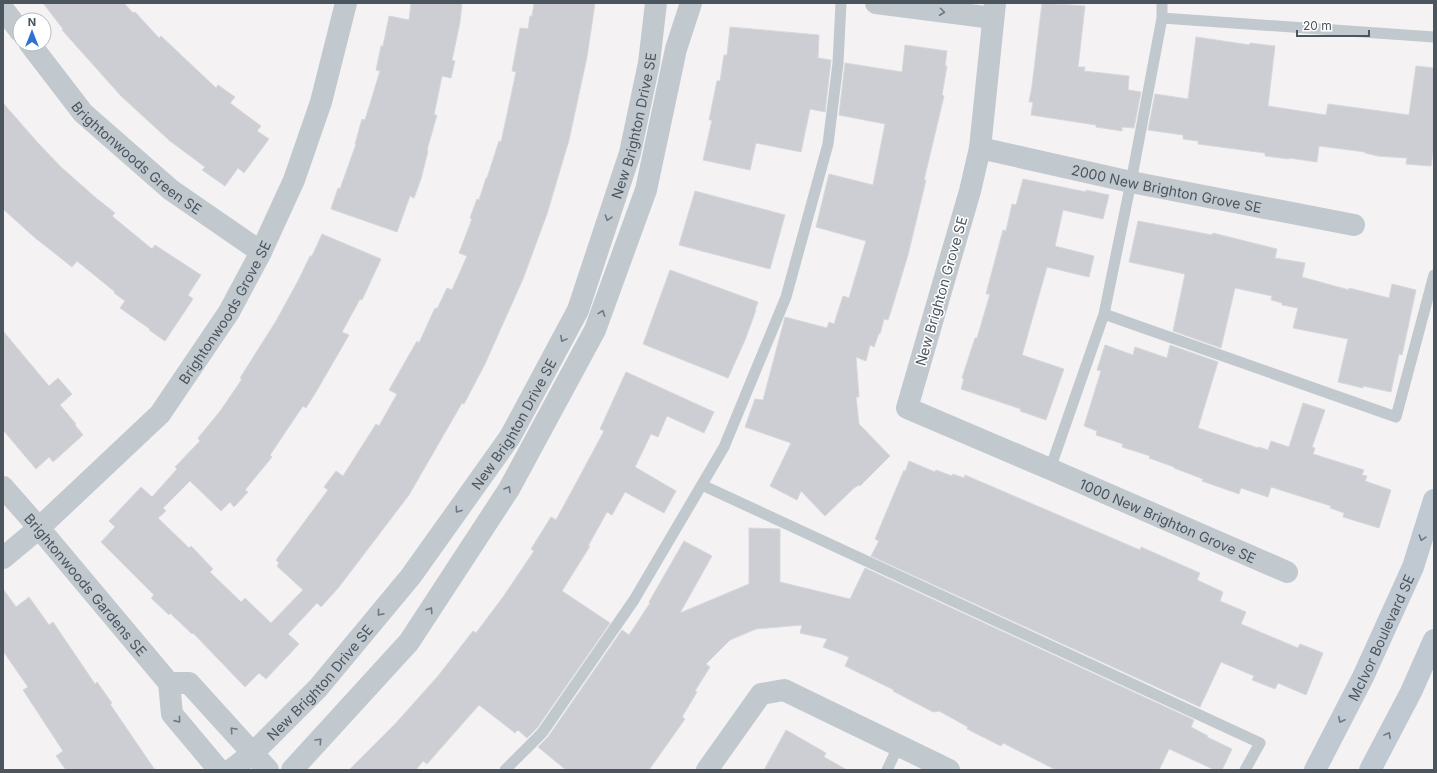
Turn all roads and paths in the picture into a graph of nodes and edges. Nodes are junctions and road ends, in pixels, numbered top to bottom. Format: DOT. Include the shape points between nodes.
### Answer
graph roads {
  1 [pos="346,3"];
  2 [pos="656,3"];
  3 [pos="691,3"];
  4 [pos="841,3"];
  5 [pos="876,3"];
  6 [pos="1162,3"];
  7 [pos="3,9"];
  8 [pos="994,11"];
  9 [pos="1162,18"];
  10 [pos="12,21"];
  11 [pos="1434,37"];
  12 [pos="36,52"];
  13 [pos="980,148"];
  14 [pos="1131,182"];
  15 [pos="1354,225"];
  16 [pos="262,252"];
  17 [pos="1434,275"];
  18 [pos="1104,314"];
  19 [pos="1050,469"];
  20 [pos="702,485"];
  21 [pos="3,487"];
  22 [pos="1434,500"];
  23 [pos="39,528"];
  24 [pos="3,558"];
  25 [pos="1286,572"];
  26 [pos="1434,640"];
  27 [pos="169,683"];
  28 [pos="899,745"];
  29 [pos="253,752"];
  30 [pos="219,770"];
  31 [pos="231,770"];
  32 [pos="268,770"];
  33 [pos="292,770"];
  34 [pos="505,770"];
  35 [pos="707,770"];
  36 [pos="886,770"];
  37 [pos="949,770"];
  38 [pos="1245,770"];
  39 [pos="1315,770"];
  40 [pos="1370,770"];
  1 -- 16 [label="street, Brightonwoods Grove SE" via="321,102 294,180"];
  2 -- 29 [label="street, New Brighton Drive SE, one-way" via="649,63 630,153 581,302 510,437 411,576 318,688"];
  33 -- 3 [label="street, New Brighton Drive SE, one-way" via="409,642 508,489 595,330 646,190 676,49"];
  4 -- 20 [label="lane" via="838,63 828,144 786,296 724,447"];
  5 -- 8 [label="street, New Brighton Grove SE, one-way"];
  6 -- 9 [label="lane"];
  7 -- 10 [label="street"];
  8 -- 13 [label="street, New Brighton Grove SE"];
  9 -- 11 [label="lane"];
  9 -- 14 [label="lane"];
  12 -- 16 [label="street, Brightonwoods Green SE" via="83,114 171,190"];
  13 -- 14 [label="street, 2000 New Brighton Grove SE"];
  13 -- 19 [label="street, New Brighton Grove SE" via="907,408"];
  14 -- 15 [label="street, 2000 New Brighton Grove SE"];
  14 -- 18 [label="lane"];
  16 -- 23 [label="street, Brightonwoods Grove SE" via="229,312 160,414"];
  17 -- 18 [label="lane" via="1396,417"];
  18 -- 19 [label="lane"];
  19 -- 25 [label="street, 1000 New Brighton Grove SE"];
  20 -- 34 [label="lane" via="634,600 542,733"];
  20 -- 38 [label="lane" via="1260,743"];
  21 -- 23 [label="street, Brightonwoods Gardens SE"];
  22 -- 39 [label="main road, McIvor Boulevard SE, one-way" via="1413,567 1363,676"];
  23 -- 24 [label="street, Brightonwoods Grove SE"];
  23 -- 27 [label="street, Brightonwoods Gardens SE"];
  40 -- 26 [label="main road, one-way" via="1411,692"];
  29 -- 27 [label="street, one-way" via="189,683"];
  27 -- 30 [label="street, one-way" via="172,714"];
  28 -- 35 [label="street" via="784,690 761,694"];
  28 -- 36 [label="lane"];
  28 -- 37 [label="street"];
  29 -- 31 [label="street, New Brighton Drive SE"];
  29 -- 32 [label="street"];
}
